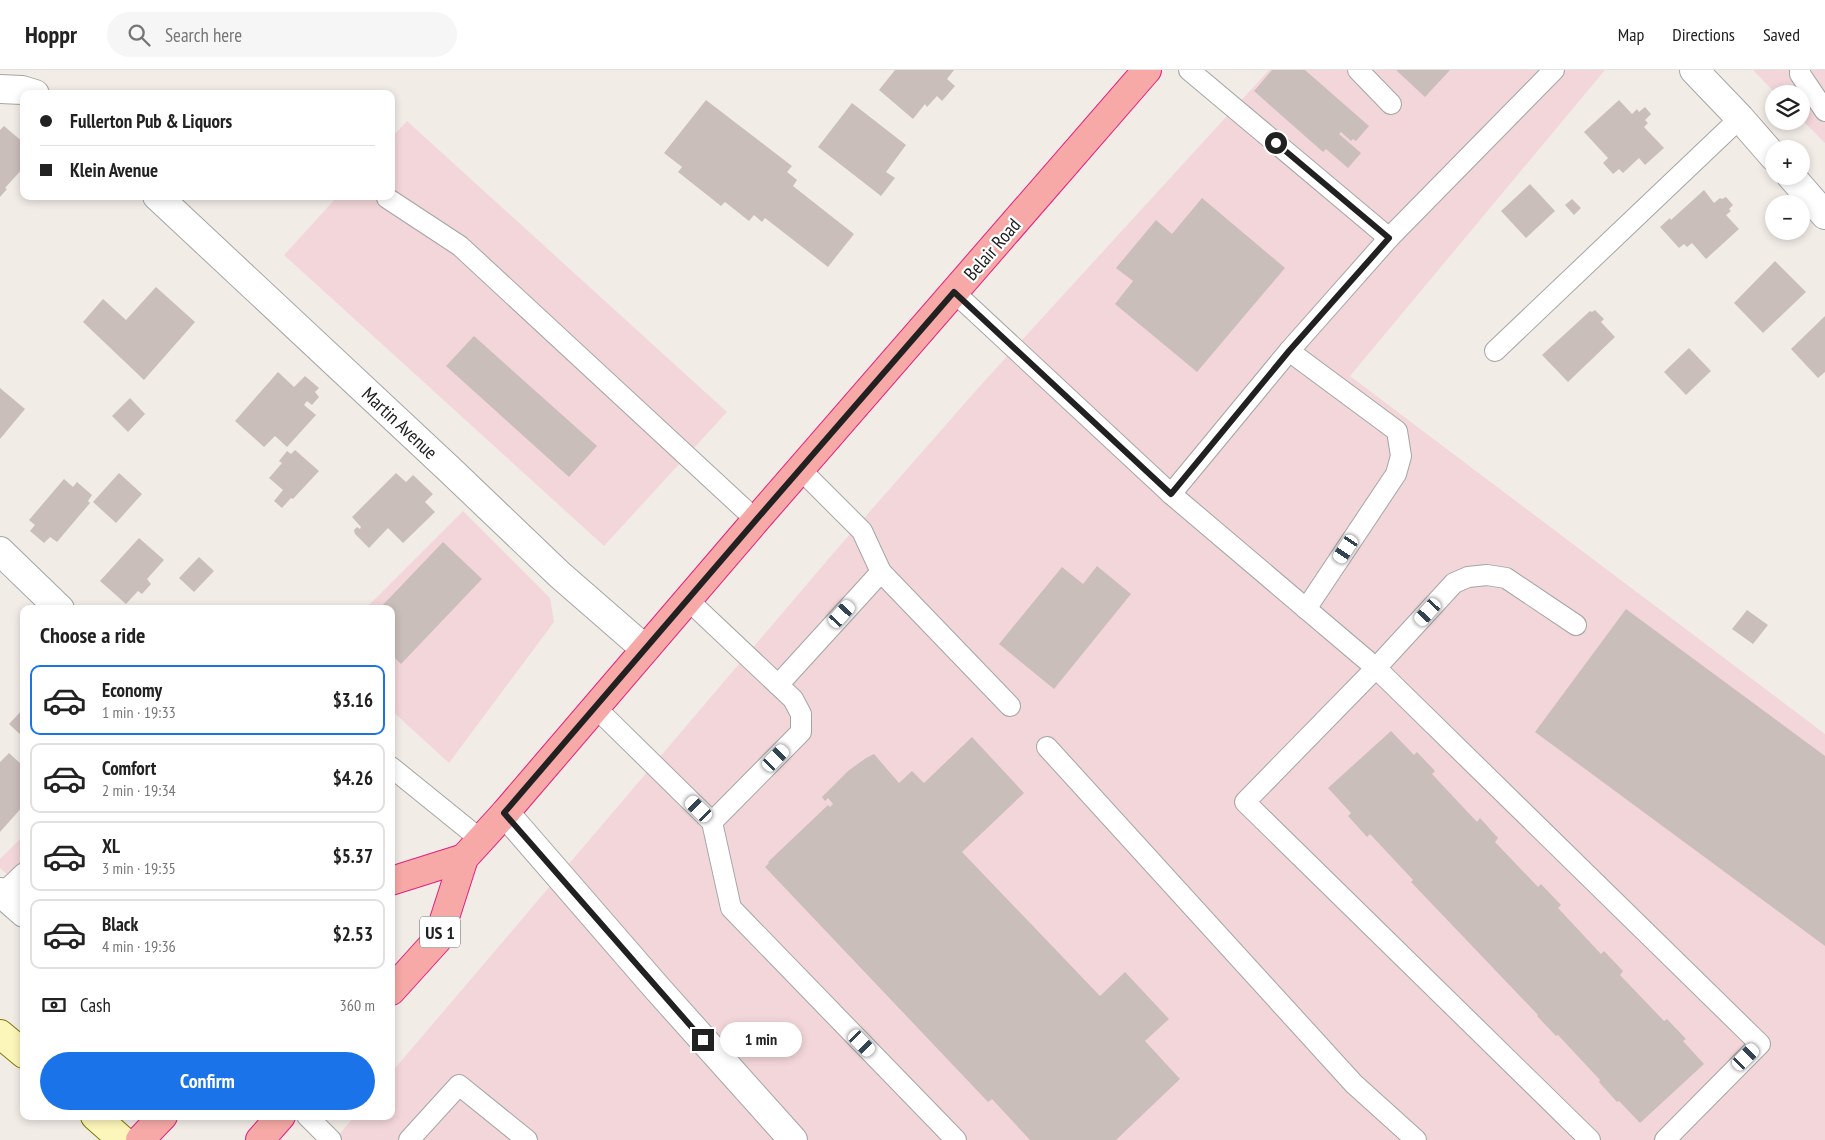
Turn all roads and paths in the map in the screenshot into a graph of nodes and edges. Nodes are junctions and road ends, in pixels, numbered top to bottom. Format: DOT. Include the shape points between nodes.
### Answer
graph roads {
  1 [pos="1147,70"];
  2 [pos="1188,70"];
  3 [pos="1358,70"];
  4 [pos="1554,70"];
  5 [pos="1694,70"];
  6 [pos="1800,70"];
  7 [pos="0,89"];
  8 [pos="22,90"];
  9 [pos="1391,104"];
  10 [pos="1825,111"];
  11 [pos="1740,118"];
  12 [pos="1765,147"];
  13 [pos="1799,185"];
  14 [pos="161,200"];
  15 [pos="390,200"];
  16 [pos="1825,214"];
  17 [pos="1389,238"];
  18 [pos="954,292"];
  19 [pos="1289,351"];
  20 [pos="1495,351"];
  21 [pos="800,470"];
  22 [pos="1171,494"];
  23 [pos="756,520"];
  24 [pos="0,551"];
  25 [pos="881,572"];
  26 [pos="688,600"];
  27 [pos="56,605"];
  28 [pos="1306,609"];
  29 [pos="1576,625"];
  30 [pos="645,649"];
  31 [pos="1376,668"];
  32 [pos="778,685"];
  33 [pos="1010,706"];
  34 [pos="595,707"];
  35 [pos="1048,747"];
  36 [pos="395,771"];
  37 [pos="504,813"];
  38 [pos="712,822"];
  39 [pos="472,849"];
  40 [pos="20,876"];
  41 [pos="395,879"];
  42 [pos="1,893"];
  43 [pos="20,910"];
  44 [pos="395,987"];
  45 [pos="0,1034"];
  46 [pos="20,1051"];
  47 [pos="100,1120"];
  48 [pos="158,1120"];
  49 [pos="278,1120"];
  50 [pos="311,1120"];
  51 [pos="122,1140"];
  52 [pos="140,1140"];
  53 [pos="260,1140"];
  54 [pos="330,1140"];
  55 [pos="409,1140"];
  56 [pos="527,1140"];
  57 [pos="793,1140"];
  58 [pos="956,1140"];
  59 [pos="1416,1140"];
  60 [pos="1590,1140"];
  61 [pos="1665,1140"];
  1 -- 18 [label="highway, Belair Road / US 1"];
  2 -- 17 [label="lane"];
  3 -- 9 [label="lane"];
  4 -- 17 [label="lane"];
  5 -- 11 [label="street"];
  6 -- 10 [label="lane"];
  7 -- 8 [label="street"];
  11 -- 12 [label="street"];
  11 -- 20 [label="lane"];
  13 -- 16 [label="street"];
  14 -- 30 [label="street, Martin Avenue" via="560,575"];
  15 -- 23 [label="lane" via="460,246"];
  17 -- 19 [label="lane"];
  18 -- 21 [label="highway, Belair Road / US 1"];
  18 -- 22 [label="lane"];
  19 -- 22 [label="lane"];
  19 -- 28 [label="lane" via="1397,431 1401,456 1396,474"];
  21 -- 23 [label="highway, Belair Road / US 1"];
  21 -- 25 [label="lane" via="862,531"];
  22 -- 28 [label="lane"];
  23 -- 26 [label="highway, Belair Road / US 1"];
  24 -- 27 [label="street"];
  25 -- 32 [label="lane"];
  25 -- 33 [label="lane"];
  26 -- 30 [label="highway, Belair Road / US 1"];
  26 -- 32 [label="lane"];
  28 -- 31 [label="lane"];
  29 -- 31 [label="lane" via="1506,578 1468,577 1454,583"];
  30 -- 34 [label="highway, Belair Road / US 1"];
  31 -- 60 [label="lane" via="1245,802"];
  31 -- 61 [label="lane" via="1760,1044"];
  32 -- 38 [label="lane" via="793,699 801,714 801,732"];
  34 -- 37 [label="highway, Belair Road / US 1"];
  34 -- 38 [label="lane"];
  35 -- 59 [label="lane" via="1354,1084"];
  36 -- 39 [label="lane"];
  37 -- 39 [label="highway, Belair Road / US 1"];
  37 -- 57 [label="street"];
  38 -- 58 [label="lane" via="731,908"];
  39 -- 41 [label="highway"];
  39 -- 44 [label="highway, Belair Road / US 1" via="438,939"];
  40 -- 42 [label="lane"];
  42 -- 43 [label="street"];
  45 -- 46 [label="main road"];
  47 -- 51 [label="main road"];
  48 -- 52 [label="highway"];
  49 -- 53 [label="highway"];
  50 -- 54 [label="lane"];
  55 -- 56 [label="lane" via="459,1085"];
}
